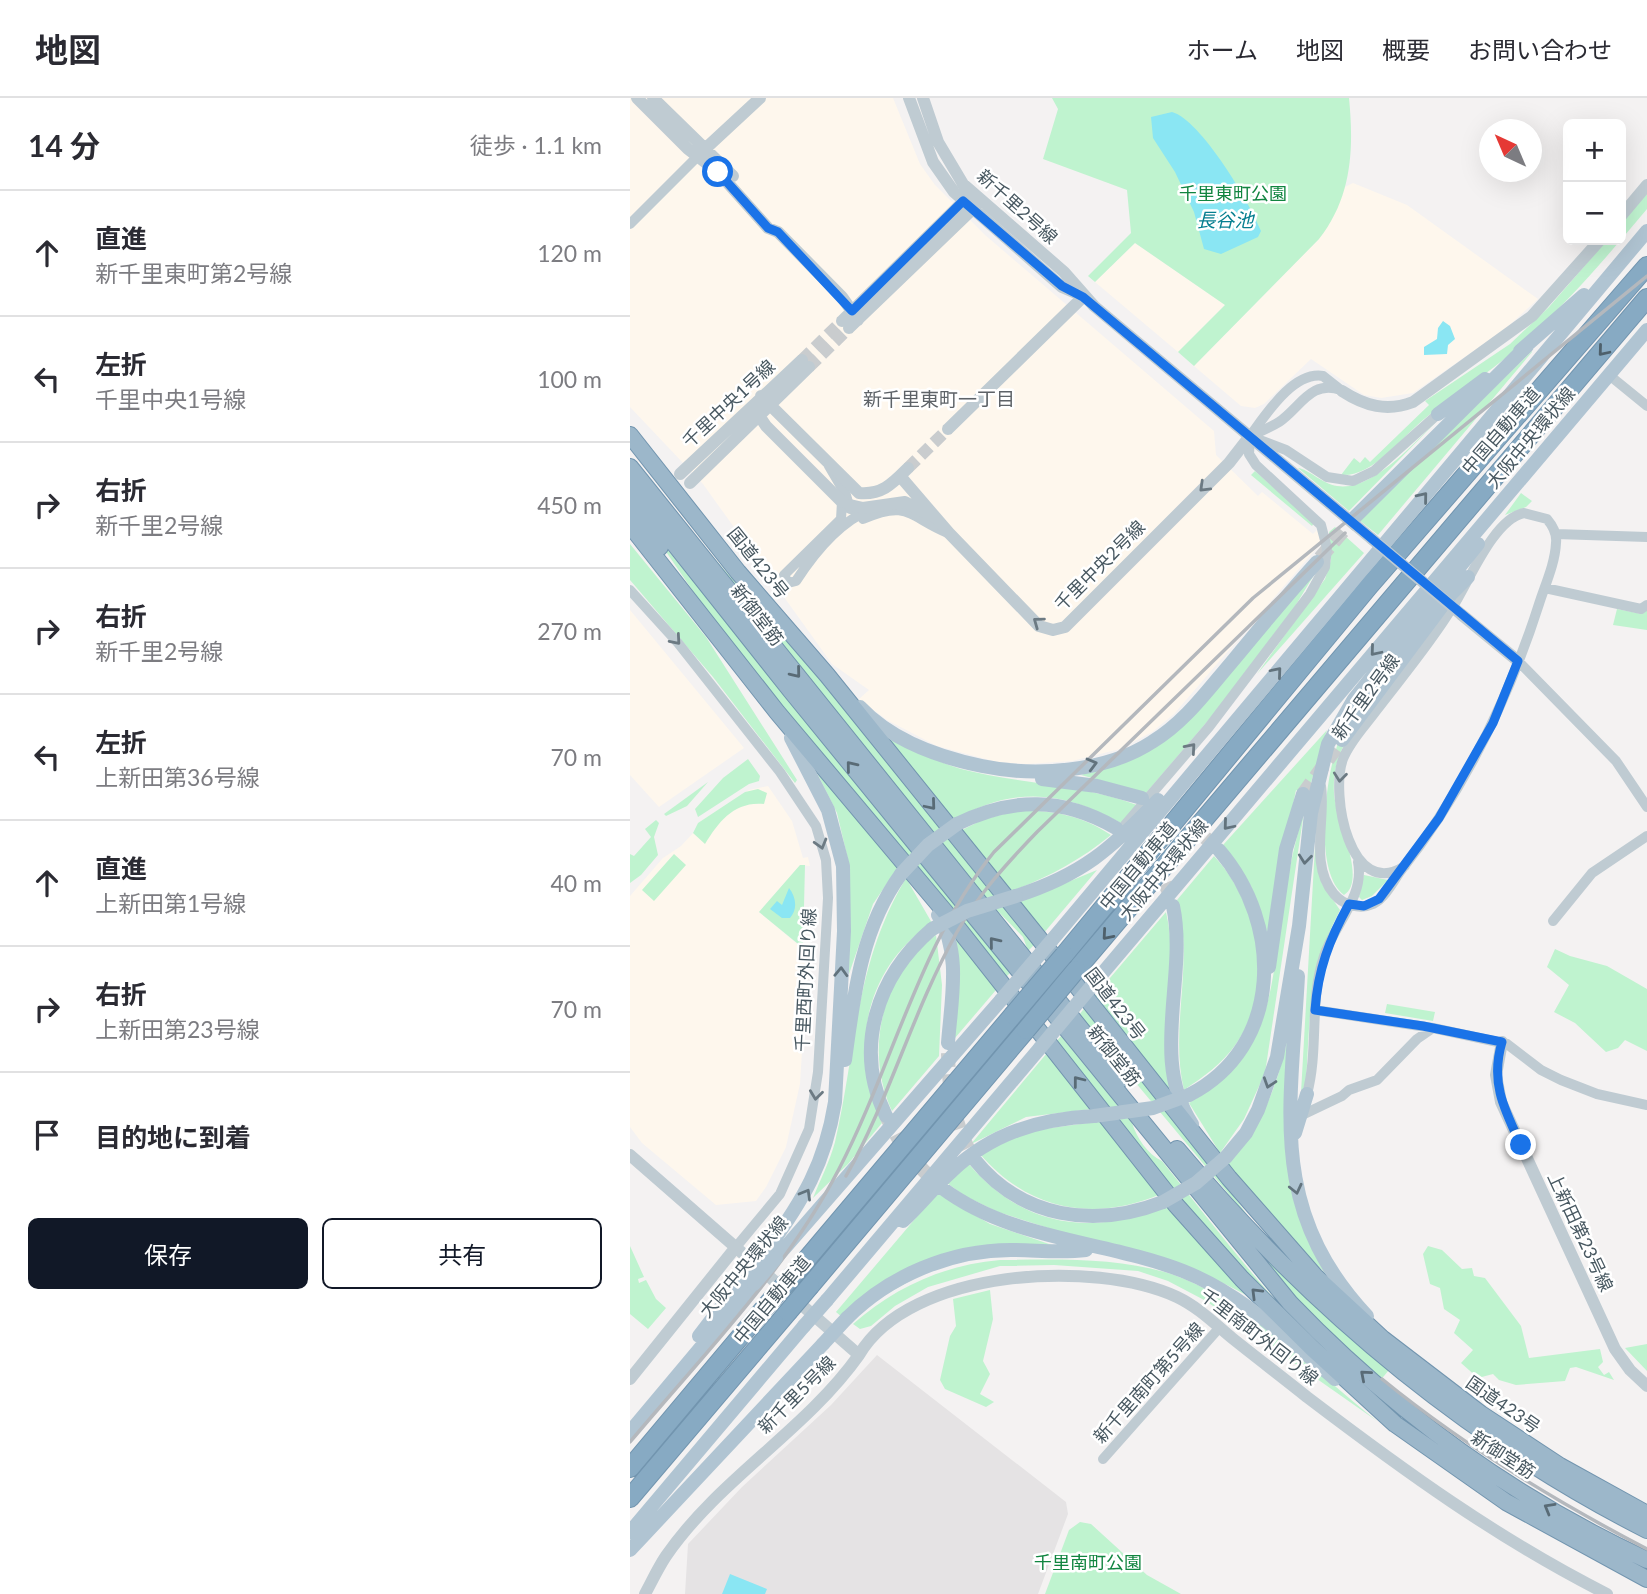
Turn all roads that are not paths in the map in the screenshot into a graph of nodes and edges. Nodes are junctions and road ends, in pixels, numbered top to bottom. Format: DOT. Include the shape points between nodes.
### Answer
graph roads {
  1 [pos="637,98"];
  2 [pos="653,98"];
  3 [pos="760,98"];
  4 [pos="909,98"];
  5 [pos="923,98"];
  6 [pos="701,153"];
  7 [pos="1647,185"];
  8 [pos="972,201"];
  9 [pos="1626,210"];
  10 [pos="630,225"];
  11 [pos="1647,231"];
  12 [pos="1596,245"];
  13 [pos="1621,261"];
  14 [pos="1647,266"];
  15 [pos="1083,297"];
  16 [pos="1647,298"];
  17 [pos="1647,330"];
  18 [pos="1527,346"];
  19 [pos="806,363"];
  20 [pos="1609,375"];
  21 [pos="1342,391"];
  22 [pos="761,402"];
  23 [pos="1647,407"];
  24 [pos="1438,415"];
  25 [pos="758,417"];
  26 [pos="948,429"];
  27 [pos="630,435"];
  28 [pos="1250,436"];
  29 [pos="630,457"];
  30 [pos="829,466"];
  31 [pos="630,467"];
  32 [pos="904,472"];
  33 [pos="1514,487"];
  34 [pos="630,488"];
  35 [pos="630,504"];
  36 [pos="846,504"];
  37 [pos="885,504"];
  38 [pos="1356,516"];
  39 [pos="939,521"];
  40 [pos="630,525"];
  41 [pos="842,527"];
  42 [pos="948,533"];
  43 [pos="1556,534"];
  44 [pos="1647,537"];
  45 [pos="1317,562"];
  46 [pos="738,572"];
  47 [pos="801,573"];
  48 [pos="1468,577"];
  49 [pos="1545,588"];
  50 [pos="630,590"];
  51 [pos="1647,605"];
  52 [pos="712,629"];
  53 [pos="1518,661"];
  54 [pos="827,675"];
  55 [pos="777,712"];
  56 [pos="1233,724"];
  57 [pos="1342,740"];
  58 [pos="1024,773"];
  59 [pos="1318,775"];
  60 [pos="1303,794"];
  61 [pos="1142,798"];
  62 [pos="1647,807"];
  63 [pos="1116,828"];
  64 [pos="1647,836"];
  65 [pos="1219,850"];
  66 [pos="898,856"];
  67 [pos="1100,856"];
  68 [pos="1357,858"];
  69 [pos="1405,866"];
  70 [pos="1349,904"];
  71 [pos="1173,906"];
  72 [pos="1553,922"];
  73 [pos="1299,926"];
  74 [pos="1263,1003"];
  75 [pos="1315,1010"];
  76 [pos="1433,1028"];
  77 [pos="1502,1042"];
  78 [pos="948,1043"];
  79 [pos="1307,1094"];
  80 [pos="835,1102"];
  81 [pos="1647,1105"];
  82 [pos="886,1116"];
  83 [pos="1300,1116"];
  84 [pos="1291,1154"];
  85 [pos="630,1156"];
  86 [pos="974,1159"];
  87 [pos="1225,1168"];
  88 [pos="942,1188"];
  89 [pos="736,1247"];
  90 [pos="1115,1252"];
  91 [pos="866,1253"];
  92 [pos="771,1254"];
  93 [pos="1333,1310"];
  94 [pos="1220,1327"];
  95 [pos="1399,1350"];
  96 [pos="859,1355"];
  97 [pos="630,1379"];
  98 [pos="1647,1386"];
  99 [pos="1395,1424"];
  100 [pos="630,1432"];
  101 [pos="1102,1459"];
  102 [pos="630,1468"];
  103 [pos="630,1498"];
  104 [pos="1647,1514"];
  105 [pos="1647,1530"];
  106 [pos="630,1532"];
  107 [pos="630,1550"];
  108 [pos="1647,1560"];
  109 [pos="1647,1579"];
  110 [pos="645,1594"];
  111 [pos="1607,1594"];
  1 -- 6 [label="street"];
  2 -- 6 [label="street"];
  3 -- 6 [label="street"];
  4 -- 8 [label="street, 新千里2号線" via="933,162"];
  5 -- 8 [label="street, 新千里2号線" via="943,153"];
  6 -- 8 [label="street" via="756,200 850,320"];
  6 -- 10 [label="street"];
  7 -- 9 [label="street"];
  8 -- 15 [label="street, 新千里2号線" via="1062,286"];
  11 -- 13 [label="main road, 大阪中央環状線"];
  12 -- 21 [label="street" via="1532,316 1413,401 1376,407"];
  13 -- 18 [label="main road"];
  56 -- 13 [label="main road, 大阪中央環状線, one-way"];
  14 -- 102 [label="highway, 中国自動車道, bridge" via="1370,585"];
  15 -- 26 [label="street"];
  15 -- 28 [label="street, 新千里2号線"];
  16 -- 103 [label="highway, 中国自動車道, one-way, bridge"];
  17 -- 20 [label="main road, 大阪中央環状線"];
  18 -- 24 [label="main road"];
  18 -- 38 [label="main road"];
  19 -- 22 [label="street, 千里中央1号線"];
  20 -- 23 [label="street"];
  20 -- 33 [label="main road, 大阪中央環状線"];
  21 -- 28 [label="street" via="1329,387 1314,391 1280,422"];
  21 -- 28 [label="street" via="1323,376 1306,378 1269,411"];
  22 -- 25 [label="street, 千里中央1号線"];
  22 -- 25 [label="street, 千里中央1号線" via="685,478"];
  22 -- 30 [label="street"];
  24 -- 28 [label="street, 新千里2号線" via="1374,471 1353,481 1327,478 1286,450"];
  25 -- 36 [label="street"];
  27 -- 46 [label="highway, 国道423号"];
  28 -- 42 [label="street, 千里中央2号線, one-way" via="1229,463 1065,627 1039,626"];
  28 -- 53 [label="street, 新千里2号線, bridge"];
  67 -- 28 [label="street, one-way" via="1209,727 1310,594 1326,562 1324,532 1316,518 1256,465 1249,454"];
  29 -- 46 [label="highway"];
  30 -- 32 [label="street" via="859,493 874,495"];
  30 -- 36 [label="street"];
  31 -- 93 [label="highway, 新御堂筋, one-way" via="1161,1129 1260,1242"];
  32 -- 37 [label="street"];
  32 -- 39 [label="street, 千里中央2号線"];
  33 -- 59 [label="main road" via="1489,530 1347,710"];
  33 -- 91 [label="main road, 大阪中央環状線, one-way, bridge"];
  108 -- 34 [label="highway, 新御堂筋, one-way" via="1572,1521 1463,1452 1379,1388 1296,1310"];
  35 -- 52 [label="highway"];
  36 -- 37 [label="street, 千里中央2号線" via="863,508"];
  36 -- 41 [label="street"];
  36 -- 47 [label="street" via="841,519 784,579 792,583"];
  37 -- 39 [label="street, 千里中央2号線" via="913,503"];
  37 -- 41 [label="street"];
  39 -- 42 [label="street, 千里中央2号線"];
  40 -- 52 [label="highway"];
  41 -- 47 [label="street"];
  42 -- 47 [label="street" via="910,511 870,516"];
  43 -- 44 [label="street"];
  43 -- 48 [label="street, 新千里2号線" via="1544,517 1516,516"];
  43 -- 49 [label="street"];
  58 -- 45 [label="main road, one-way" via="1082,767 1136,751 1162,736 1198,701"];
  46 -- 54 [label="highway, 国道423号"];
  48 -- 57 [label="main road"];
  48 -- 68 [label="street, 新千里2号線, one-way" via="1446,618 1343,760 1340,803"];
  49 -- 51 [label="street" via="1641,609"];
  49 -- 53 [label="street"];
  50 -- 89 [label="street, 千里西町外回り線, one-way" via="780,772 816,826 826,860 818,1072 809,1129 780,1194"];
  52 -- 55 [label="highway"];
  53 -- 62 [label="street" via="1616,761"];
  53 -- 69 [label="street" via="1466,774"];
  54 -- 58 [label="main road" via="870,718 910,741 966,763"];
  54 -- 87 [label="highway, 国道423号, one-way"];
  55 -- 66 [label="highway"];
  80 -- 55 [label="main road, one-way" via="844,866 828,810"];
  56 -- 67 [label="main road" via="1215,736"];
  56 -- 92 [label="main road, 大阪中央環状線, bridge" via="1001,1000"];
  58 -- 61 [label="main road"];
  59 -- 70 [label="street" via="1325,875 1333,893"];
  59 -- 73 [label="main road, one-way"];
  60 -- 74 [label="main road" via="1286,849"];
  63 -- 80 [label="main road, bridge" via="1083,811 1043,803 999,807 957,824 928,845 901,874 877,913 865,944"];
  64 -- 72 [label="street" via="1592,873"];
  65 -- 74 [label="main road" via="1240,879 1254,911 1263,962"];
  66 -- 78 [label="main road" via="949,939 953,978"];
  99 -- 66 [label="highway, one-way" via="1311,1348 1184,1214"];
  67 -- 82 [label="main road, bridge" via="1075,874 967,911 932,929 913,946 892,972 872,1025 872,1071"];
  68 -- 69 [label="street" via="1363,867 1378,874 1394,873"];
  68 -- 70 [label="street, 新千里2号線" via="1358,880"];
  69 -- 70 [label="street" via="1376,902"];
  70 -- 75 [label="street, 新千里2号線" via="1322,960"];
  71 -- 87 [label="main road" via="1179,947 1171,1041 1174,1078 1189,1119"];
  73 -- 84 [label="main road"];
  73 -- 87 [label="main road, one-way" via="1272,1077"];
  74 -- 91 [label="main road, bridge" via="1249,1038 1214,1080 1153,1108 1027,1126 987,1144"];
  75 -- 76 [label="street"];
  75 -- 79 [label="street, 新千里2号線"];
  76 -- 77 [label="street"];
  76 -- 83 [label="street" via="1377,1080"];
  77 -- 81 [label="street" via="1561,1080 1600,1095"];
  77 -- 98 [label="street, 上新田第23号線" via="1496,1075 1501,1102 1615,1349 1625,1366"];
  79 -- 83 [label="main road"];
  92 -- 80 [label="main road, one-way" via="813,1181 825,1151"];
  83 -- 84 [label="main road"];
  84 -- 95 [label="main road, one-way" via="1300,1206 1319,1252 1345,1292"];
  85 -- 89 [label="street, 新千里5号線"];
  86 -- 87 [label="main road, bridge" via="1012,1195 1056,1213 1104,1216 1163,1202"];
  87 -- 93 [label="highway" via="1283,1254"];
  87 -- 95 [label="highway, 国道423号" via="1315,1276"];
  88 -- 90 [label="main road" via="1002,1222"];
  89 -- 96 [label="street, 新千里5号線"];
  89 -- 97 [label="street, 千里西町外回り線"];
  90 -- 99 [label="main road" via="1179,1270 1220,1288"];
  90 -- 107 [label="main road, bridge" via="1011,1250 953,1257 900,1279 847,1318"];
  91 -- 106 [label="main road, 大阪中央環状線, bridge"];
  92 -- 100 [label="main road, 大阪中央環状線, bridge"];
  93 -- 105 [label="highway, 新御堂筋" via="1421,1387 1476,1427 1549,1477"];
  94 -- 96 [label="street, 千里南町外回り線" via="1182,1300 1136,1282 1006,1278 966,1286 919,1304 869,1341"];
  94 -- 101 [label="street, 新千里南町第5号線"];
  94 -- 111 [label="street, 千里南町外回り線" via="1447,1501 1522,1549"];
  95 -- 104 [label="highway, 国道423号" via="1524,1443"];
  96 -- 110 [label="street, 新千里5号線" via="683,1534"];
  99 -- 109 [label="highway" via="1506,1502"];
}
